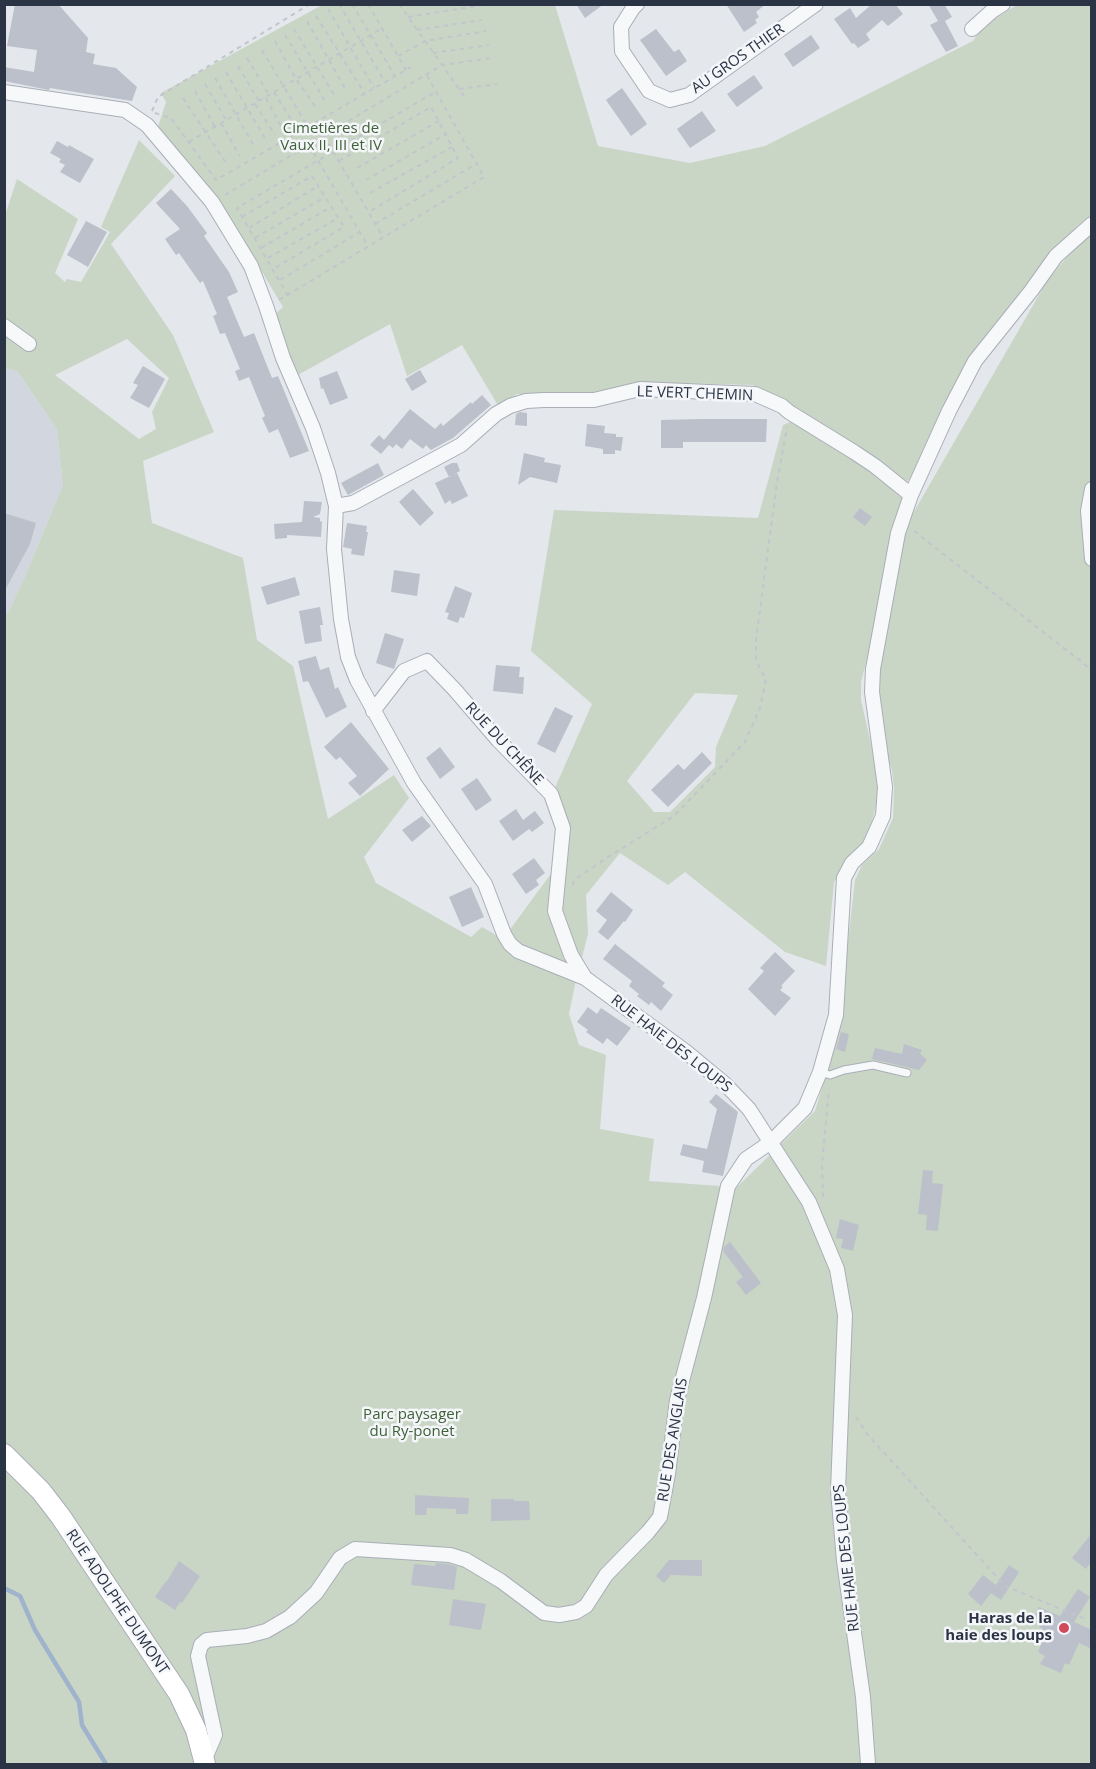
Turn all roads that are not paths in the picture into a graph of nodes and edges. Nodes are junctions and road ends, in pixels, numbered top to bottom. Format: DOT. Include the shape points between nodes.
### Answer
graph roads {
  1 [pos="638,4"];
  2 [pos="816,4"];
  3 [pos="1003,4"];
  4 [pos="972,29"];
  5 [pos="4,92"];
  6 [pos="1092,224"];
  7 [pos="4,326"];
  8 [pos="28,344"];
  9 [pos="1092,489"];
  10 [pos="911,495"];
  11 [pos="336,506"];
  12 [pos="1092,559"];
  13 [pos="373,711"];
  14 [pos="585,978"];
  15 [pos="825,1073"];
  16 [pos="907,1073"];
  17 [pos="771,1142"];
  18 [pos="4,1454"];
  19 [pos="205,1763"];
  20 [pos="868,1764"];
  1 -- 2 [label="street, AU GROS THIER" via="621,27 622,51 649,91 670,100 689,95"];
  3 -- 4 [label="street"];
  5 -- 11 [label="street, RUE HAIE DES LOUPS" via="125,110 149,119 212,202 251,266 313,428"];
  6 -- 10 [label="street" via="1056,256 975,361"];
  7 -- 8 [label="street"];
  9 -- 12 [label="street" via="1088,512"];
  10 -- 11 [label="street, LE VERT CHEMIN" via="782,405 755,394 640,389 594,400 526,401 510,406 461,445 352,504"];
  10 -- 15 [label="street" via="898,533 873,669 872,692 885,787 883,816 869,847 852,863 844,878 836,1015"];
  11 -- 13 [label="street, RUE HAIE DES LOUPS" via="334,549 341,619 348,657"];
  13 -- 14 [label="street, RUE HAIE DES LOUPS" via="414,783 485,884 510,944 518,951"];
  13 -- 14 [label="street, RUE DU CHÊNE" via="404,671 427,661 551,794 563,828 555,911 571,955"];
  14 -- 17 [label="street, RUE HAIE DES LOUPS" via="726,1085 749,1109"];
  15 -- 16 [label="lane" via="873,1065"];
  15 -- 17 [label="street" via="805,1108"];
  17 -- 19 [label="street, RUE DES ANGLAIS" via="746,1159 728,1186 677,1400 660,1517 606,1575 586,1606 559,1615 544,1613 475,1565 450,1555 354,1549 340,1558 316,1593 290,1617 266,1631 207,1640 201,1646 198,1656 215,1736"];
  17 -- 20 [label="street, RUE HAIE DES LOUPS" via="808,1202 837,1269 845,1315 838,1490"];
  18 -- 19 [label="main road, RUE ADOLPHE DUMONT" via="61,1517 179,1694 196,1730"];
}
